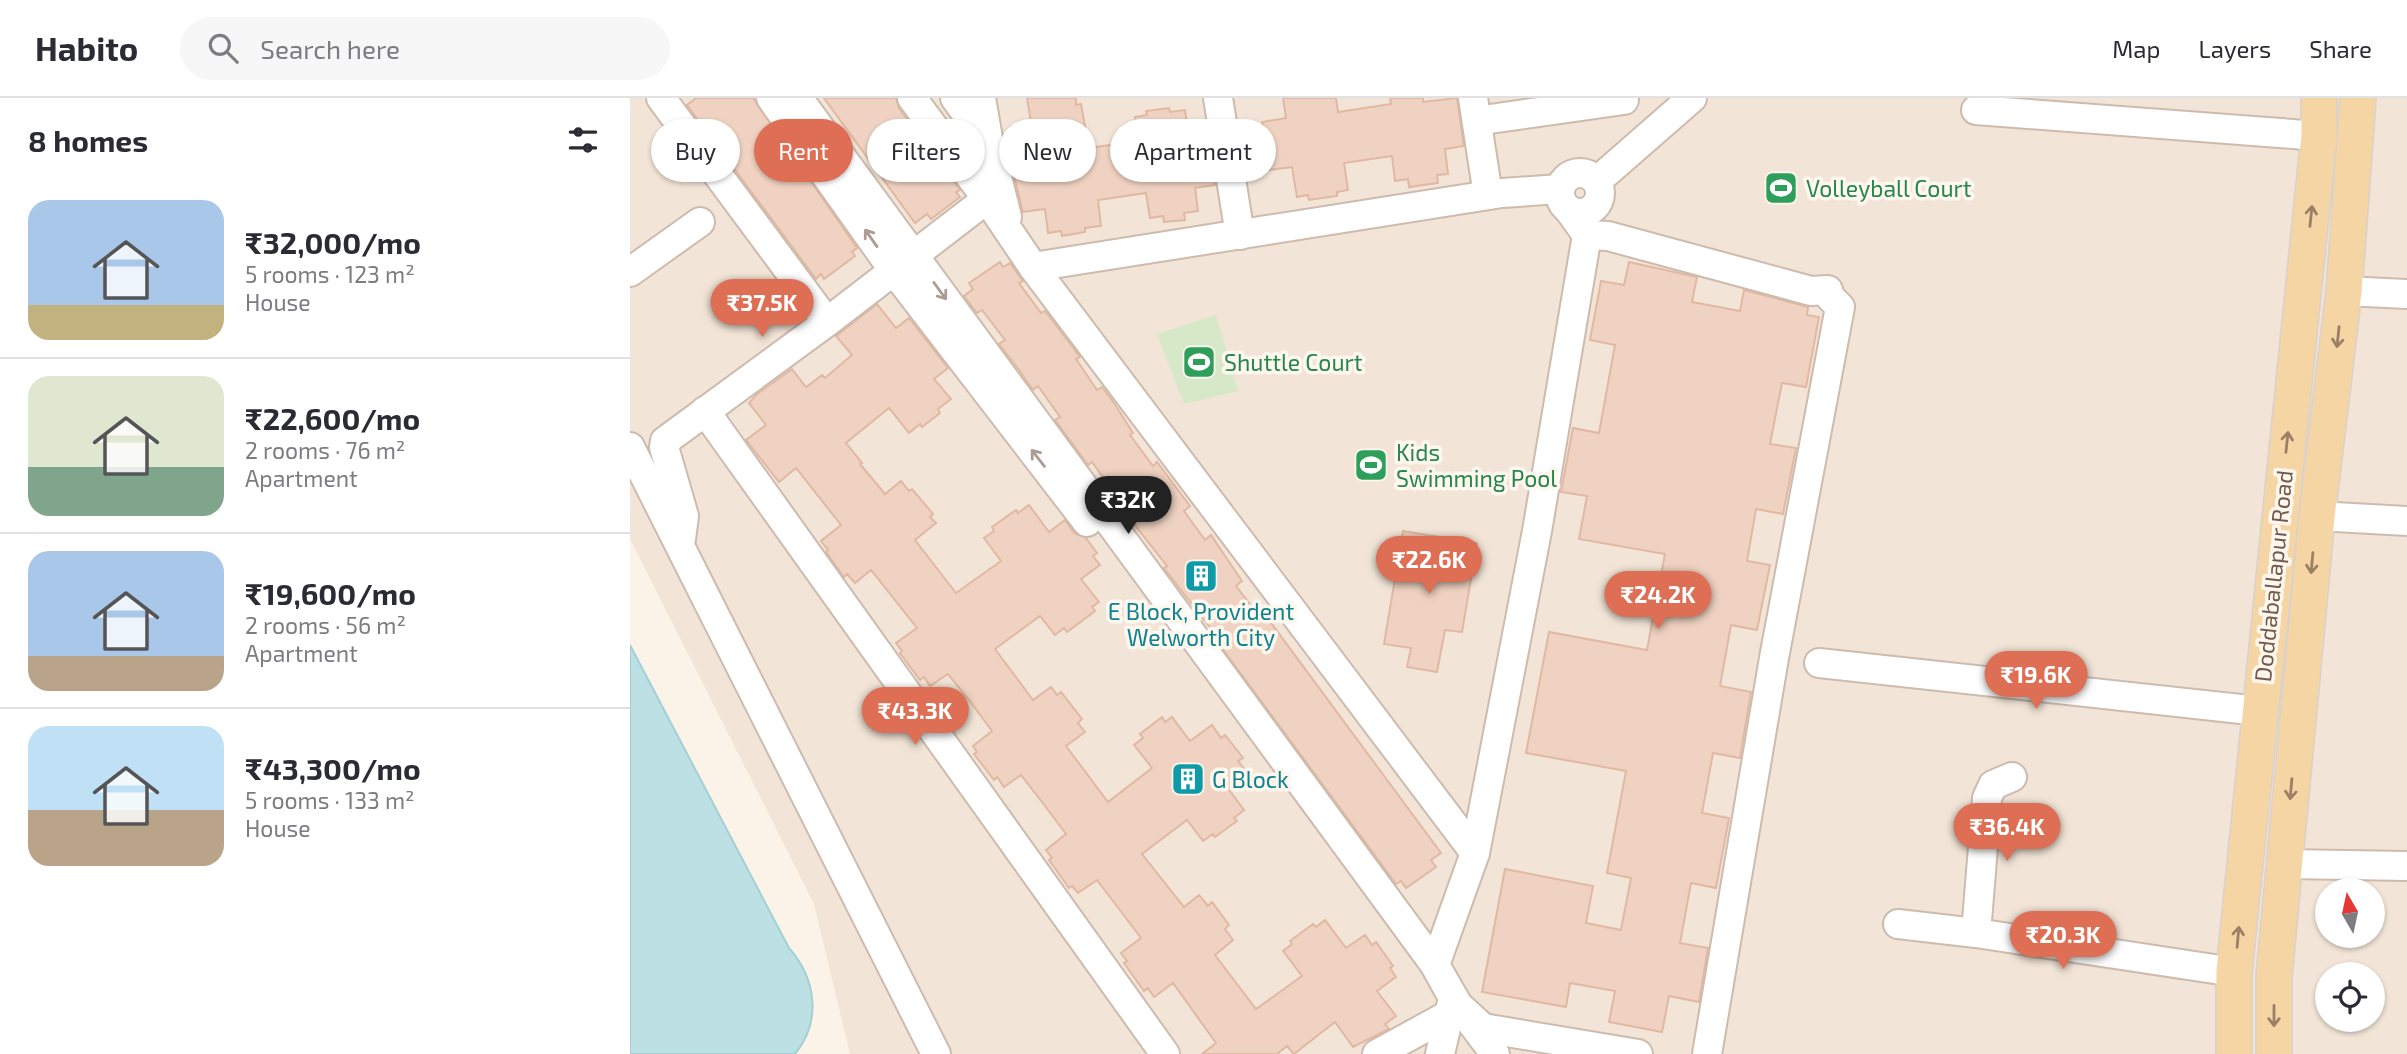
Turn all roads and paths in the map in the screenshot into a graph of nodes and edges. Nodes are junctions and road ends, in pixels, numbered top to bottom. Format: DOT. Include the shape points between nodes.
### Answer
graph roads {
  1 [pos="662,98"];
  2 [pos="771,98"];
  3 [pos="798,98"];
  4 [pos="912,98"];
  5 [pos="955,98"];
  6 [pos="981,98"];
  7 [pos="1218,98"];
  8 [pos="1234,98"];
  9 [pos="1692,98"];
  10 [pos="2319,98"];
  11 [pos="2358,98"];
  12 [pos="1625,100"];
  13 [pos="1483,105"];
  14 [pos="1976,110"];
  15 [pos="2319,136"];
  16 [pos="989,145"];
  17 [pos="1495,194"];
  18 [pos="987,199"];
  19 [pos="1564,199"];
  20 [pos="701,222"];
  21 [pos="1248,233"];
  22 [pos="1587,235"];
  23 [pos="1012,237"];
  24 [pos="904,263"];
  25 [pos="1033,267"];
  26 [pos="630,272"];
  27 [pos="2344,291"];
  28 [pos="2407,295"];
  29 [pos="827,321"];
  30 [pos="705,411"];
  31 [pos="630,447"];
  32 [pos="2317,516"];
  33 [pos="2407,521"];
  34 [pos="679,546"];
  35 [pos="1819,663"];
  36 [pos="2259,711"];
  37 [pos="2012,777"];
  38 [pos="1475,853"];
  39 [pos="2284,864"];
  40 [pos="2407,866"];
  41 [pos="1898,924"];
  42 [pos="1976,933"];
  43 [pos="1435,965"];
  44 [pos="2234,972"];
  45 [pos="1454,1006"];
  46 [pos="936,1054"];
  47 [pos="1165,1054"];
  48 [pos="1377,1054"];
  49 [pos="1440,1054"];
  50 [pos="1494,1054"];
  51 [pos="1638,1054"];
  52 [pos="1707,1054"];
  53 [pos="2234,1054"];
  54 [pos="2274,1054"];
  1 -- 29 [label="street"];
  24 -- 2 [label="street, one-way"];
  3 -- 24 [label="street"];
  4 -- 18 [label="street"];
  5 -- 16 [label="street"];
  6 -- 16 [label="street"];
  7 -- 21 [label="street"];
  8 -- 21 [label="street"];
  9 -- 19 [label="street" via="1597,181 1576,173 1563,182"];
  10 -- 15 [label="main road, Doddaballapur Road"];
  11 -- 27 [label="main road, Doddaballapur Road"];
  12 -- 13 [label="street"];
  13 -- 17 [label="street"];
  14 -- 15 [label="street"];
  36 -- 15 [label="main road, Doddaballapur Road, one-way"];
  16 -- 23 [label="street"];
  17 -- 19 [label="street"];
  17 -- 21 [label="street"];
  18 -- 23 [label="street"];
  18 -- 24 [label="street"];
  19 -- 22 [label="street"];
  20 -- 26 [label="street"];
  21 -- 25 [label="street"];
  22 -- 38 [label="street" via="1537,531"];
  22 -- 52 [label="street" via="1608,236 1811,291 1828,290 1840,307"];
  23 -- 25 [label="street"];
  24 -- 29 [label="street"];
  24 -- 43 [label="street, one-way"];
  45 -- 24 [label="street, one-way"];
  25 -- 38 [label="street"];
  27 -- 28 [label="street"];
  27 -- 32 [label="main road, Doddaballapur Road, one-way"];
  29 -- 30 [label="street"];
  30 -- 34 [label="street" via="664,444 684,520"];
  30 -- 47 [label="street"];
  31 -- 34 [label="street"];
  32 -- 33 [label="street"];
  32 -- 39 [label="main road, Doddaballapur Road, one-way"];
  34 -- 46 [label="street"];
  35 -- 36 [label="street"];
  44 -- 36 [label="main road, Doddaballapur Road, one-way"];
  37 -- 42 [label="street" via="1993,785 1987,797"];
  38 -- 43 [label="street"];
  39 -- 40 [label="street"];
  39 -- 54 [label="main road, Doddaballapur Road, one-way" via="2274,976"];
  41 -- 42 [label="street"];
  42 -- 44 [label="street"];
  43 -- 45 [label="street"];
  44 -- 53 [label="main road, Doddaballapur Road"];
  45 -- 48 [label="street"];
  45 -- 49 [label="street"];
  45 -- 50 [label="street"];
  45 -- 51 [label="street" via="1483,1028"];
}
